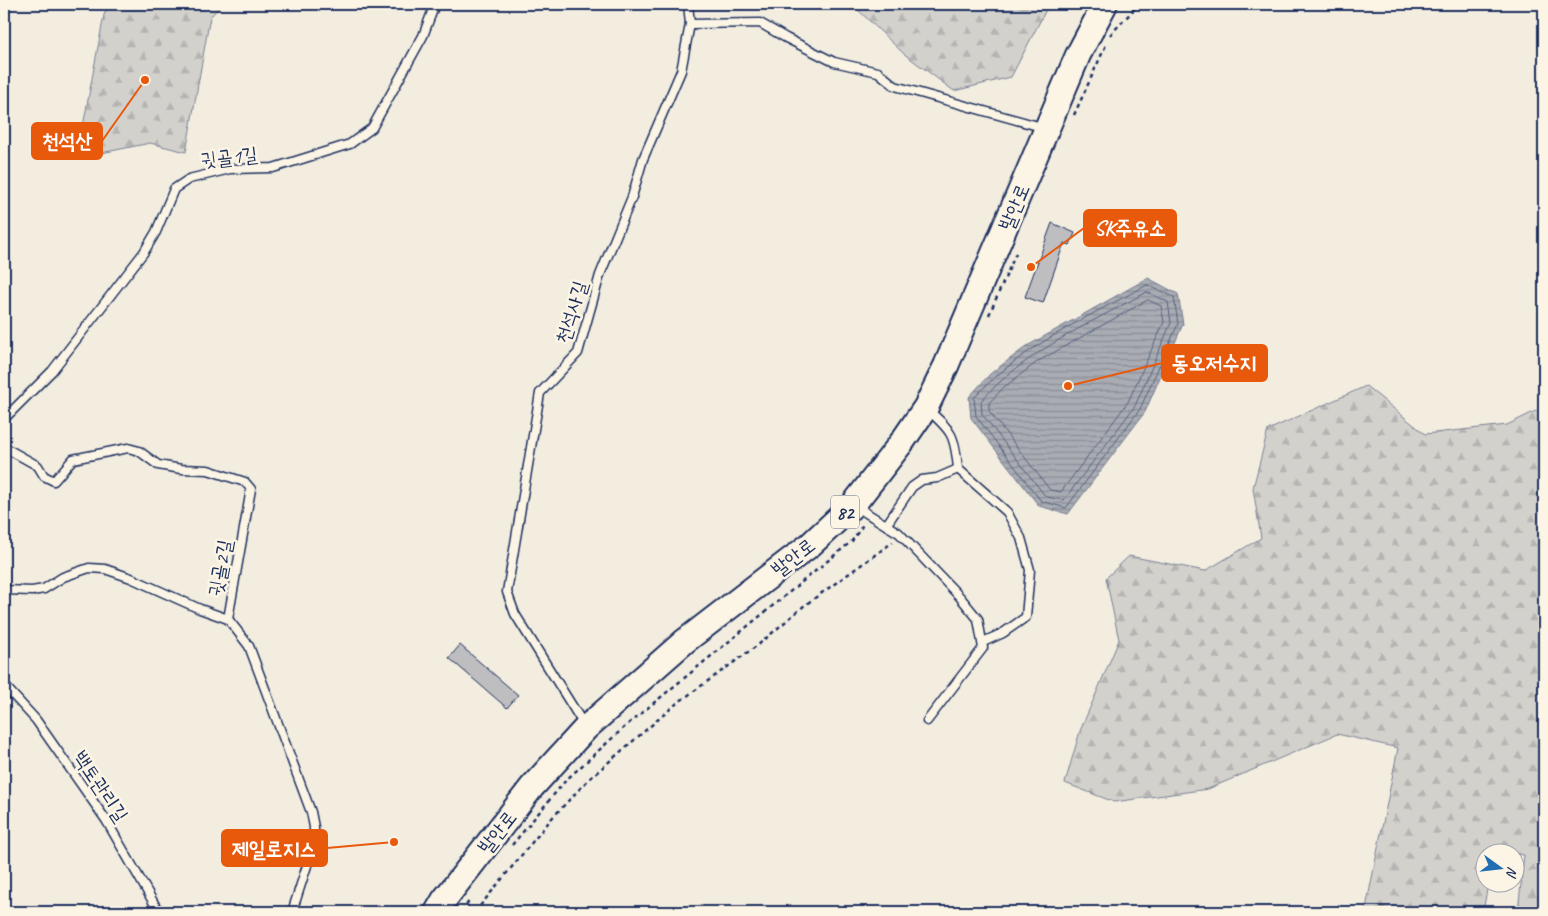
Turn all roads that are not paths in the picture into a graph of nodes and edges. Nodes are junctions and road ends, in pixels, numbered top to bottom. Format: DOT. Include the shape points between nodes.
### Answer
graph roads {
  1 [pos="435,4"];
  2 [pos="688,4"];
  3 [pos="1106,4"];
  4 [pos="690,24"];
  5 [pos="1047,128"];
  6 [pos="926,408"];
  7 [pos="4,419"];
  8 [pos="4,447"];
  9 [pos="958,469"];
  10 [pos="861,510"];
  11 [pos="887,524"];
  12 [pos="4,590"];
  13 [pos="228,619"];
  14 [pos="983,642"];
  15 [pos="4,685"];
  16 [pos="927,721"];
  17 [pos="586,728"];
  18 [pos="160,912"];
  19 [pos="292,912"];
  20 [pos="437,912"];
  1 -- 7 [label="lane, 귓골1길" via="423,36 372,128 350,144 273,168 230,170 189,179 174,189 144,252 52,371"];
  2 -- 4 [label="lane, 천석사길"];
  3 -- 5 [label="main road, 발안로 / 82" via="1078,56"];
  4 -- 5 [label="lane" via="760,23 834,62 878,72 895,86"];
  4 -- 17 [label="lane, 천석사길" via="681,71 643,159 632,197 600,275 578,353 540,393 507,592 515,614"];
  5 -- 6 [label="main road, 발안로 / 82"];
  6 -- 9 [label="lane" via="948,427 956,447"];
  6 -- 10 [label="main road, 발안로 / 82"];
  8 -- 13 [label="lane, 귓골2길" via="38,466 44,476 54,481 73,458 128,448 139,451 158,465 208,470 245,482 251,489"];
  9 -- 11 [label="lane" via="922,480 912,487"];
  9 -- 14 [label="lane" via="1007,512 1021,538 1030,570 1026,617"];
  10 -- 11 [label="lane"];
  10 -- 17 [label="main road, 발안로 / 82" via="685,641"];
  11 -- 14 [label="lane" via="978,619"];
  12 -- 13 [label="lane" via="44,589 63,577 89,568 105,568"];
  13 -- 19 [label="lane, 귓골2길" via="249,646 311,812 314,844"];
  14 -- 16 [label="lane" via="983,648"];
  15 -- 18 [label="lane, 백토관리길" via="36,720 106,820"];
  17 -- 20 [label="main road, 발안로 / 82" via="532,786"];
}
